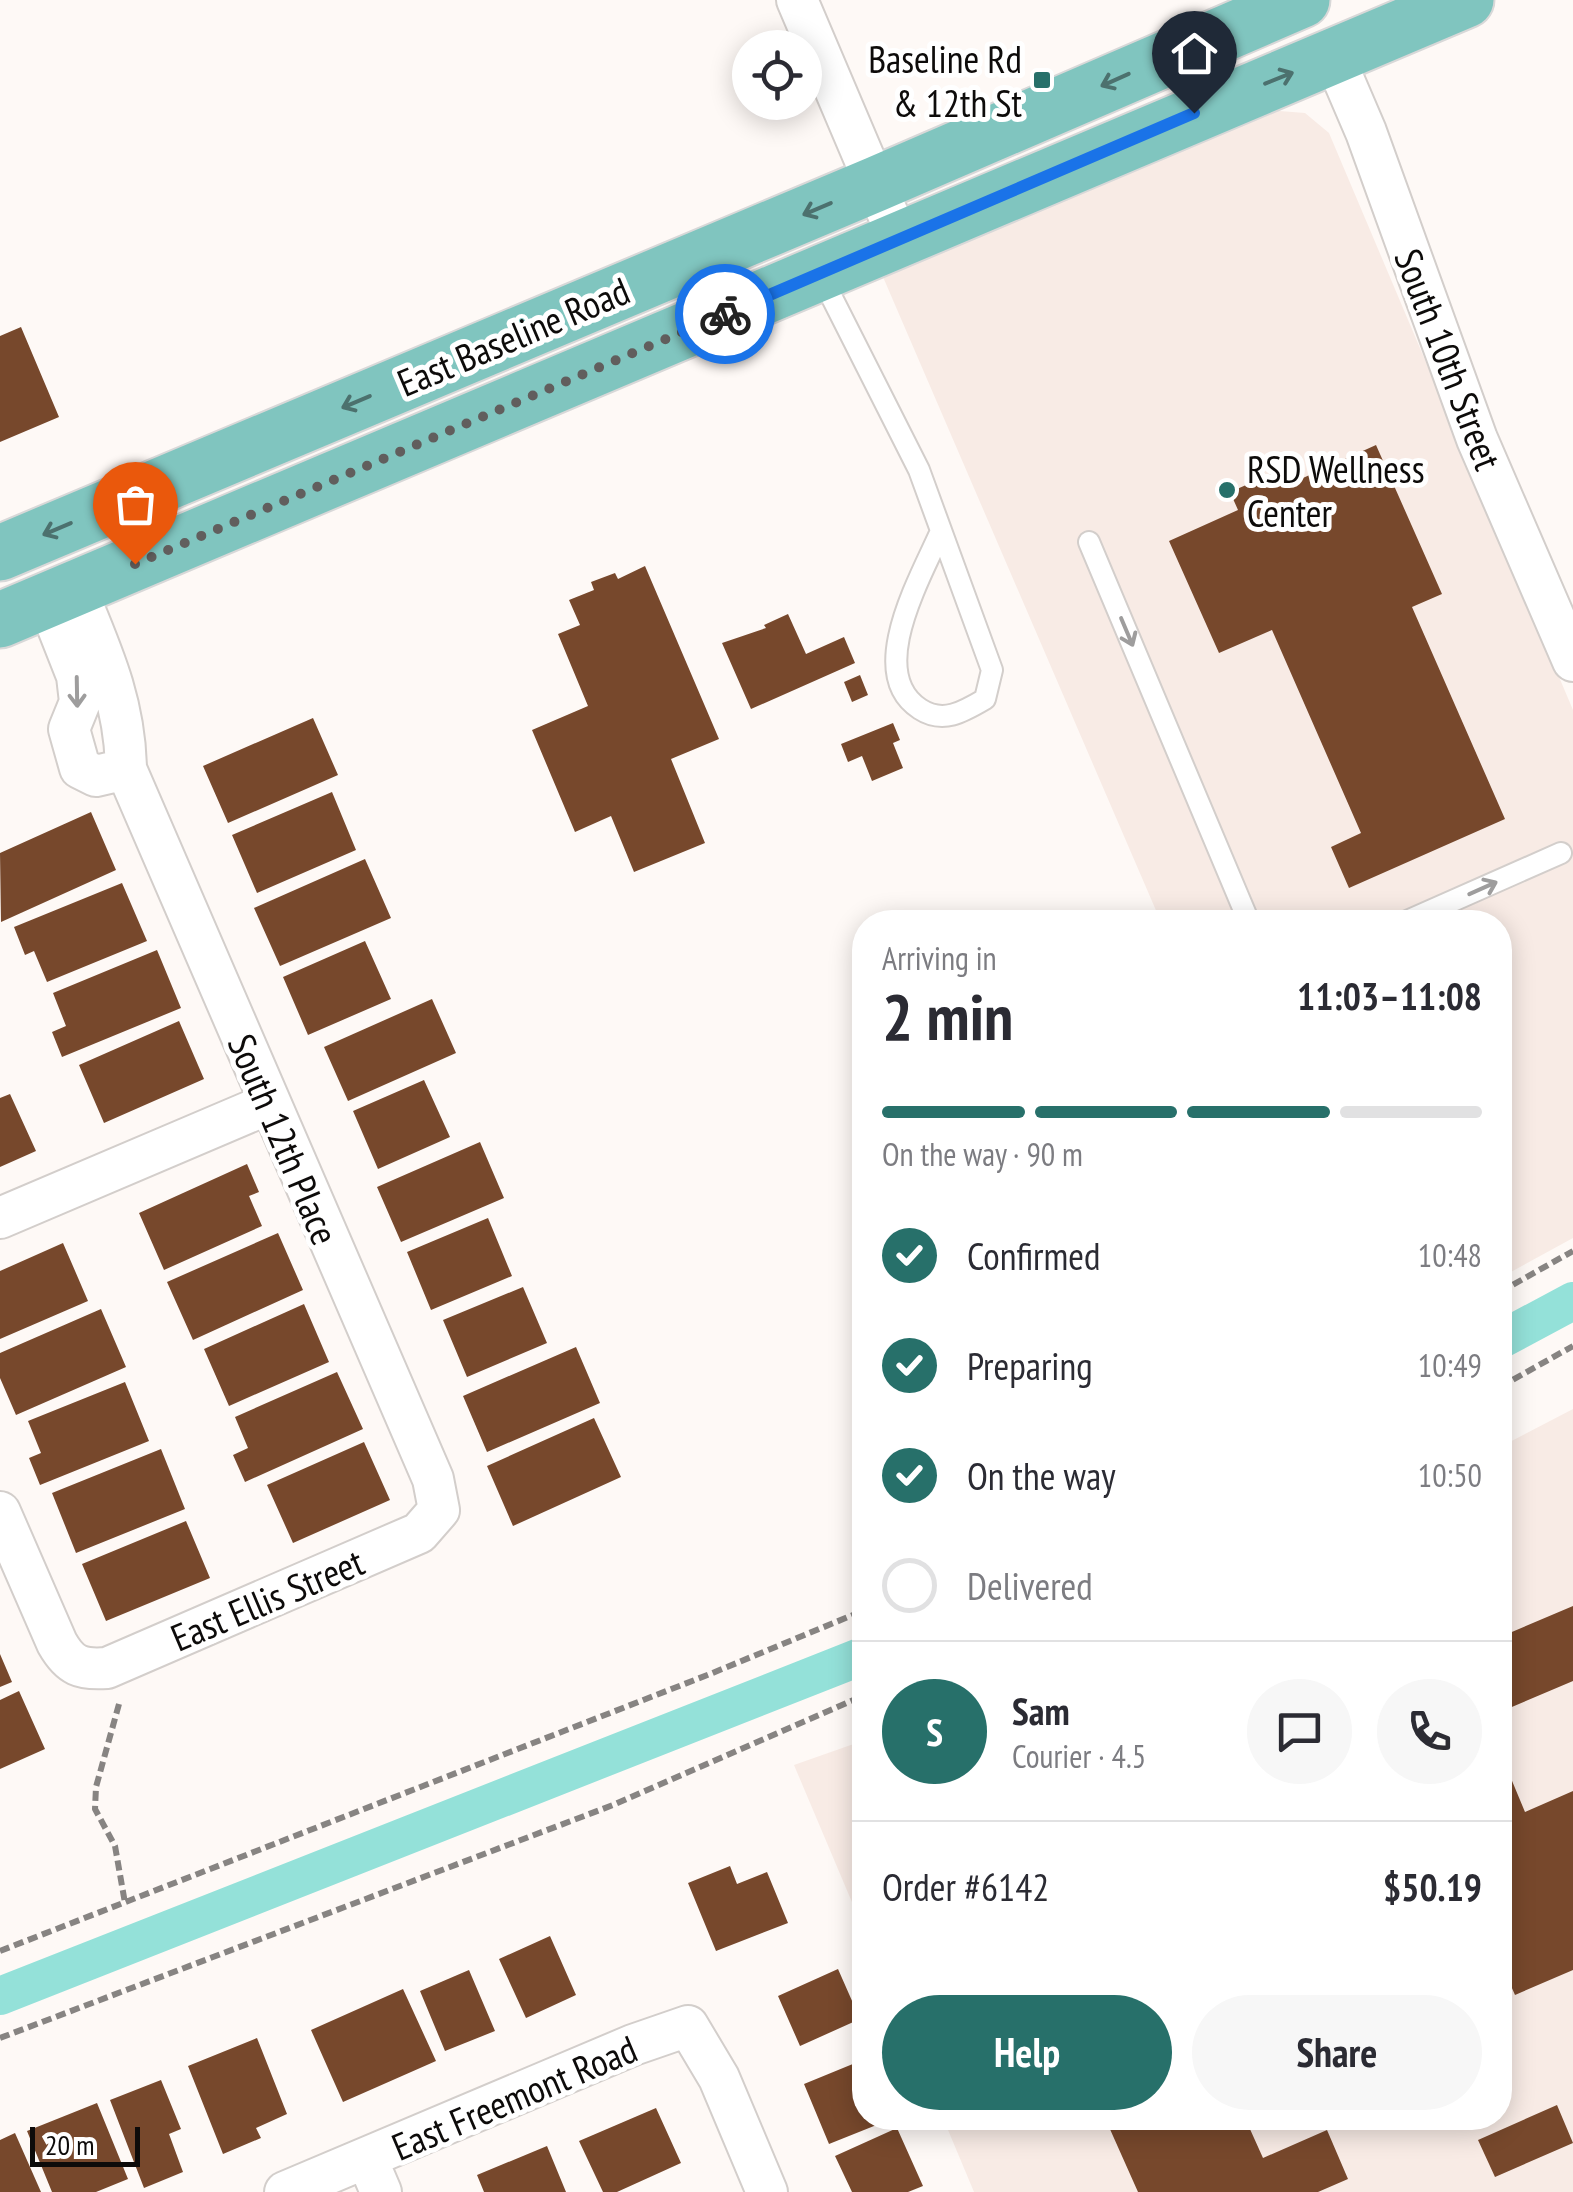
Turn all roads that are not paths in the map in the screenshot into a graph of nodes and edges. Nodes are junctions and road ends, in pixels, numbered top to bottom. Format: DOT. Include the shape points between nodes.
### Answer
graph roads {
  1 [pos="798,0"];
  2 [pos="1302,0"];
  3 [pos="1312,0"];
  4 [pos="1466,0"];
  5 [pos="1333,55"];
  6 [pos="876,184"];
  7 [pos="899,240"];
  8 [pos="820,274"];
  9 [pos="259,442"];
  10 [pos="282,502"];
  11 [pos="941,530"];
  12 [pos="1089,542"];
  13 [pos="0,554"];
  14 [pos="41,603"];
  15 [pos="1573,661"];
  16 [pos="126,769"];
  17 [pos="1561,853"];
  18 [pos="1244,910"];
  19 [pos="1433,910"];
  20 [pos="268,1104"];
  21 [pos="0,1218"];
  22 [pos="439,1510"];
  23 [pos="0,1512"];
  24 [pos="374,2175"];
  25 [pos="285,2192"];
  26 [pos="768,2192"];
  1 -- 6 [label="street"];
  2 -- 6 [label="main road, East Baseline Road, one-way"];
  3 -- 5 [label="main road"];
  4 -- 5 [label="main road, East Baseline Road"];
  7 -- 5 [label="main road, East Baseline Road, one-way"];
  5 -- 15 [label="street, South 10th Street" via="1477,439"];
  6 -- 7 [label="street"];
  6 -- 9 [label="main road, East Baseline Road, one-way"];
  7 -- 8 [label="main road, East Baseline Road"];
  8 -- 10 [label="main road, East Baseline Road"];
  8 -- 11 [label="lane" via="919,470"];
  9 -- 10 [label="main road"];
  9 -- 13 [label="main road, East Baseline Road, one-way"];
  10 -- 14 [label="main road, East Baseline Road"];
  11 -- 11 [label="lane" via="992,670 984,699 959,714 933,717 909,702 896,673 898,630"];
  12 -- 18 [label="lane, one-way"];
  14 -- 16 [label="street, South 12th Place" via="118,696"];
  14 -- 16 [label="street, one-way" via="77,676 80,702 69,729 80,768 96,776"];
  16 -- 20 [label="street, South 12th Place"];
  19 -- 17 [label="lane, one-way"];
  20 -- 21 [label="street"];
  20 -- 22 [label="street, South 12th Place" via="433,1479"];
  22 -- 23 [label="street, East Ellis Street" via="419,1533 107,1668 85,1670 67,1662"];
  24 -- 25 [label="street, East Freemont Road"];
  24 -- 26 [label="street, East Freemont Road" via="632,2045 688,2026 719,2078"];
}
